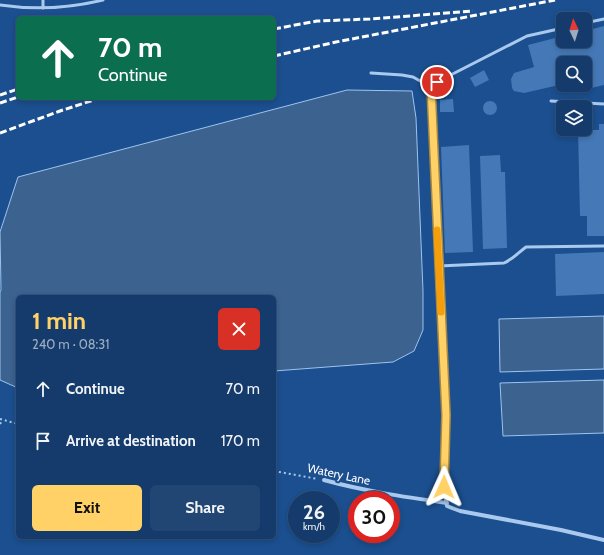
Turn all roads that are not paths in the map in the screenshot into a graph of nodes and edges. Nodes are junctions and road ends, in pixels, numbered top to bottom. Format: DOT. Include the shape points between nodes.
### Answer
graph roads {
  1 [pos="43,0"];
  2 [pos="103,0"];
  3 [pos="0,5"];
  4 [pos="43,8"];
  5 [pos="604,19"];
  6 [pos="592,22"];
  7 [pos="556,30"];
  8 [pos="371,73"];
  9 [pos="431,87"];
  10 [pos="551,101"];
  11 [pos="604,104"];
  12 [pos="604,246"];
  13 [pos="439,266"];
  14 [pos="443,365"];
  15 [pos="324,480"];
  16 [pos="447,503"];
  17 [pos="604,540"];
  1 -- 4 [label="lane"];
  2 -- 4 [label="lane" via="83,5"];
  3 -- 4 [label="lane"];
  5 -- 6 [label="lane"];
  7 -- 9 [label="lane" via="527,36"];
  8 -- 9 [label="lane" via="413,77"];
  9 -- 13 [label="lane"];
  10 -- 11 [label="lane"];
  12 -- 13 [label="lane" via="526,248 512,260 504,263"];
  13 -- 14 [label="lane"];
  14 -- 16 [label="street" via="446,415 444,487"];
  15 -- 16 [label="street, Watery Lane" via="348,487"];
  16 -- 17 [label="street, Watery Lane" via="460,512"];
}
